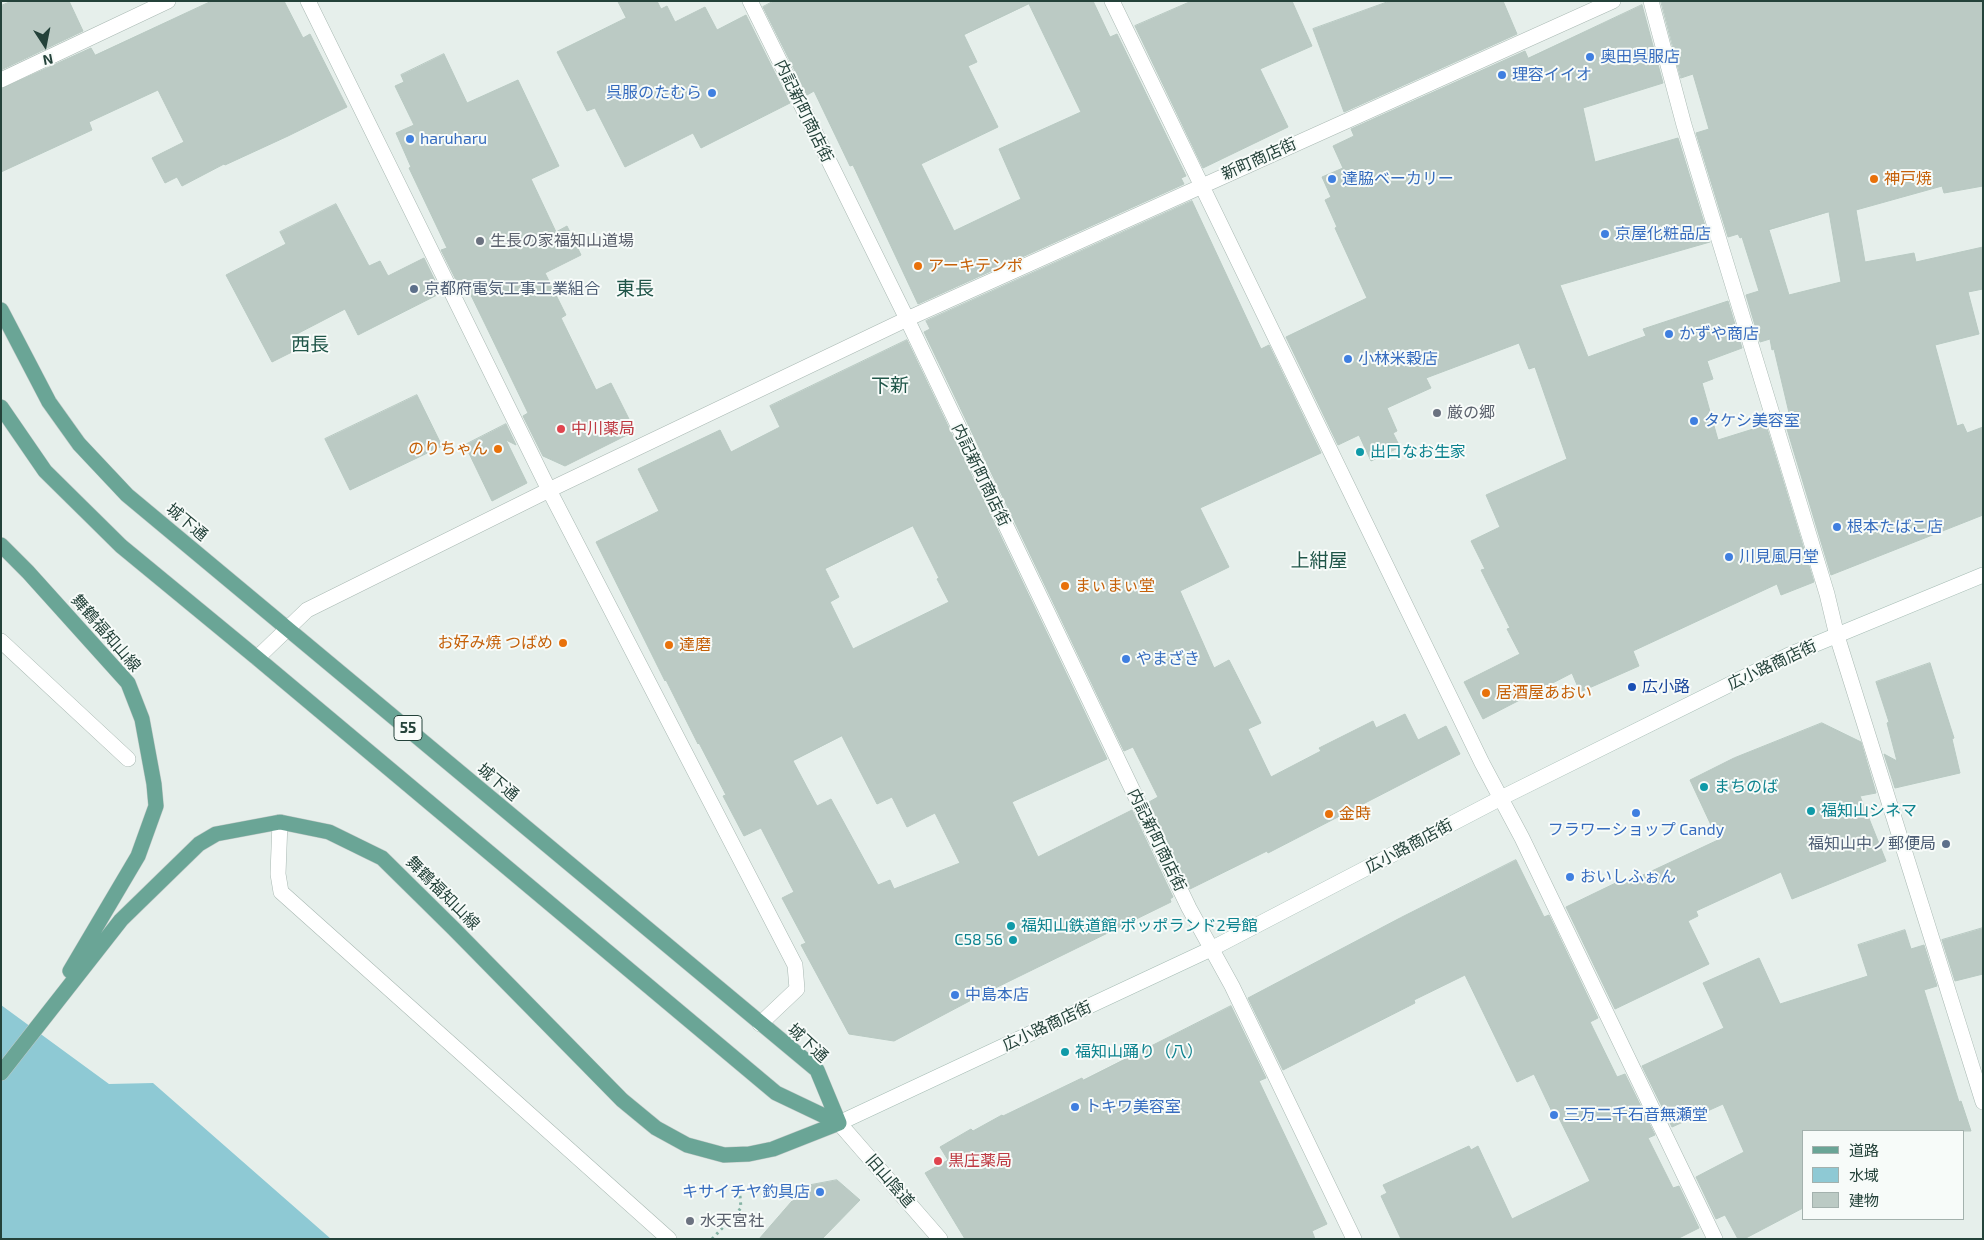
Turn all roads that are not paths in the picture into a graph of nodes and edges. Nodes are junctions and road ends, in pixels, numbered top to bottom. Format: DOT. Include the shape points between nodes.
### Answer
graph roads {
  1 [pos="168,1"];
  2 [pos="308,1"];
  3 [pos="750,1"];
  4 [pos="1112,1"];
  5 [pos="1612,1"];
  6 [pos="1651,1"];
  7 [pos="1,80"];
  8 [pos="1202,185"];
  9 [pos="1,310"];
  10 [pos="907,319"];
  11 [pos="1,407"];
  12 [pos="549,490"];
  13 [pos="1,545"];
  14 [pos="1983,575"];
  15 [pos="287,629"];
  16 [pos="1836,636"];
  17 [pos="1,641"];
  18 [pos="257,658"];
  19 [pos="128,759"];
  20 [pos="1501,798"];
  21 [pos="280,822"];
  22 [pos="1212,949"];
  23 [pos="760,1024"];
  24 [pos="35,1030"];
  25 [pos="1,1073"];
  26 [pos="1983,1102"];
  27 [pos="839,1123"];
  28 [pos="669,1239"];
  29 [pos="940,1239"];
  30 [pos="1354,1239"];
  31 [pos="1715,1239"];
  1 -- 7 [label="street"];
  2 -- 12 [label="street"];
  3 -- 10 [label="street, 内記新町商店街"];
  4 -- 8 [label="street"];
  5 -- 8 [label="street, 新町商店街"];
  6 -- 16 [label="street" via="1690,144 1827,594"];
  8 -- 10 [label="street, 新町商店街"];
  8 -- 20 [label="street"];
  9 -- 15 [label="main road, 城下通 / 55" via="49,402 79,444 127,495"];
  10 -- 12 [label="street, 新町商店街"];
  10 -- 22 [label="street, 内記新町商店街" via="1189,908"];
  11 -- 18 [label="main road" via="46,471 114,539"];
  12 -- 15 [label="street, 新町商店街" via="307,610"];
  12 -- 23 [label="street" via="795,965 797,989"];
  13 -- 24 [label="main road, 舞鶴福知山線" via="128,683 142,719 156,806 133,865"];
  14 -- 16 [label="street, 広小路商店街"];
  15 -- 18 [label="street, 新町商店街"];
  15 -- 23 [label="main road, 城下通 / 55"];
  16 -- 20 [label="street, 広小路商店街" via="1790,655"];
  16 -- 26 [label="street"];
  17 -- 19 [label="street"];
  18 -- 27 [label="main road" via="776,1094"];
  20 -- 22 [label="street, 広小路商店街"];
  20 -- 31 [label="street"];
  21 -- 24 [label="main road, 舞鶴福知山線" via="216,834 199,844 121,920"];
  21 -- 27 [label="main road, 舞鶴福知山線" via="329,832 382,858 622,1100 656,1128 687,1145 724,1155 749,1154 773,1149"];
  21 -- 28 [label="street" via="278,874 281,892"];
  22 -- 27 [label="street, 広小路商店街"];
  22 -- 30 [label="street, 内記新町商店街"];
  23 -- 27 [label="main road, 城下通 / 55" via="817,1070"];
  24 -- 25 [label="main road, 舞鶴福知山線"];
  27 -- 29 [label="street, 旧山陰道"];
}
